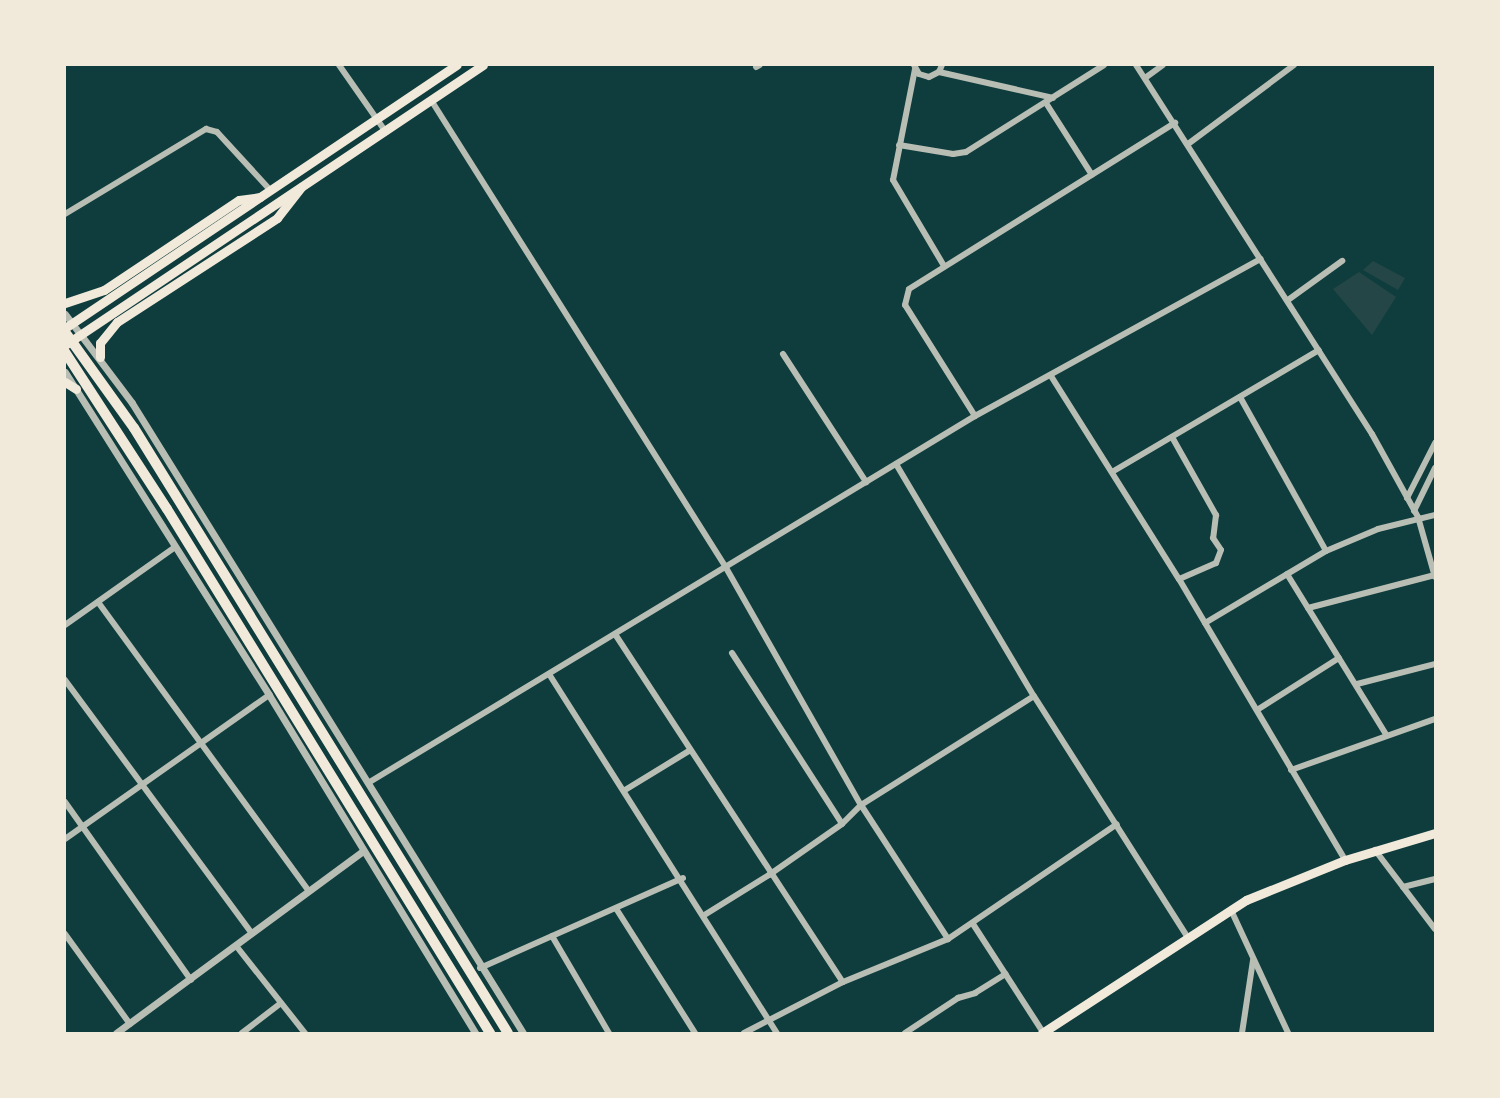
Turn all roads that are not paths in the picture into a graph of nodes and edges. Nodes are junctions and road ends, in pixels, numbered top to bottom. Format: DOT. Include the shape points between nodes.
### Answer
graph roads {
  1 [pos="339,65"];
  2 [pos="457,65"];
  3 [pos="482,65"];
  4 [pos="1104,65"];
  5 [pos="1136,65"];
  6 [pos="1163,65"];
  7 [pos="1294,65"];
  8 [pos="915,67"];
  9 [pos="941,68"];
  10 [pos="1145,78"];
  11 [pos="431,100"];
  12 [pos="1049,100"];
  13 [pos="378,120"];
  14 [pos="1175,123"];
  15 [pos="386,132"];
  16 [pos="1188,144"];
  17 [pos="899,145"];
  18 [pos="1092,175"];
  19 [pos="301,187"];
  20 [pos="271,191"];
  21 [pos="262,197"];
  22 [pos="65,214"];
  23 [pos="1261,259"];
  24 [pos="1342,261"];
  25 [pos="944,265"];
  26 [pos="1288,300"];
  27 [pos="65,303"];
  28 [pos="65,314"];
  29 [pos="65,330"];
  30 [pos="65,345"];
  31 [pos="1319,350"];
  32 [pos="65,352"];
  33 [pos="783,354"];
  34 [pos="100,357"];
  35 [pos="65,372"];
  36 [pos="1051,376"];
  37 [pos="65,382"];
  38 [pos="76,388"];
  39 [pos="1241,397"];
  40 [pos="975,416"];
  41 [pos="1172,437"];
  42 [pos="1435,443"];
  43 [pos="897,464"];
  44 [pos="1435,468"];
  45 [pos="1112,472"];
  46 [pos="866,482"];
  47 [pos="1407,498"];
  48 [pos="1416,514"];
  49 [pos="1435,515"];
  50 [pos="176,547"];
  51 [pos="1326,551"];
  52 [pos="725,566"];
  53 [pos="1287,574"];
  54 [pos="1435,576"];
  55 [pos="1179,579"];
  56 [pos="98,601"];
  57 [pos="1308,608"];
  58 [pos="1205,623"];
  59 [pos="65,625"];
  60 [pos="615,634"];
  61 [pos="732,653"];
  62 [pos="1339,658"];
  63 [pos="1435,664"];
  64 [pos="549,674"];
  65 [pos="65,680"];
  66 [pos="1357,684"];
  67 [pos="269,695"];
  68 [pos="1034,696"];
  69 [pos="1257,710"];
  70 [pos="1435,719"];
  71 [pos="1386,734"];
  72 [pos="198,741"];
  73 [pos="689,751"];
  74 [pos="1291,770"];
  75 [pos="140,783"];
  76 [pos="368,783"];
  77 [pos="625,790"];
  78 [pos="65,802"];
  79 [pos="861,805"];
  80 [pos="842,824"];
  81 [pos="1117,824"];
  82 [pos="82,826"];
  83 [pos="1435,833"];
  84 [pos="65,839"];
  85 [pos="1375,850"];
  86 [pos="363,851"];
  87 [pos="1345,860"];
  88 [pos="769,876"];
  89 [pos="683,878"];
  90 [pos="1435,879"];
  91 [pos="1403,887"];
  92 [pos="309,891"];
  93 [pos="617,909"];
  94 [pos="1231,910"];
  95 [pos="706,914"];
  96 [pos="973,924"];
  97 [pos="1435,929"];
  98 [pos="65,934"];
  99 [pos="252,934"];
  100 [pos="552,936"];
  101 [pos="1188,938"];
  102 [pos="948,939"];
  103 [pos="237,947"];
  104 [pos="1254,958"];
  105 [pos="480,968"];
  106 [pos="1005,974"];
  107 [pos="191,979"];
  108 [pos="843,982"];
  109 [pos="281,1003"];
  110 [pos="768,1019"];
  111 [pos="130,1024"];
  112 [pos="116,1033"];
  113 [pos="242,1033"];
  114 [pos="304,1033"];
  115 [pos="475,1033"];
  116 [pos="490,1033"];
  117 [pos="508,1033"];
  118 [pos="523,1033"];
  119 [pos="609,1033"];
  120 [pos="695,1033"];
  121 [pos="744,1033"];
  122 [pos="777,1033"];
  123 [pos="905,1033"];
  124 [pos="1042,1033"];
  125 [pos="1241,1033"];
  126 [pos="1288,1033"];
  1 -- 13 [label="street"];
  2 -- 13 [label="main road"];
  3 -- 11 [label="main road"];
  4 -- 12 [label="street"];
  5 -- 10 [label="street"];
  6 -- 10 [label="street"];
  7 -- 16 [label="street"];
  8 -- 9 [label="street" via="929,77"];
  8 -- 17 [label="street"];
  9 -- 12 [label="street"];
  10 -- 14 [label="street"];
  11 -- 15 [label="main road"];
  11 -- 52 [label="street"];
  12 -- 17 [label="street" via="966,152"];
  12 -- 18 [label="street"];
  13 -- 15 [label="street"];
  13 -- 20 [label="main road"];
  14 -- 16 [label="street"];
  14 -- 18 [label="street"];
  15 -- 19 [label="main road"];
  16 -- 23 [label="street"];
  17 -- 25 [label="street" via="893,172 897,189"];
  18 -- 25 [label="street"];
  19 -- 30 [label="main road"];
  19 -- 34 [label="main road" via="277,218 117,322 100,343"];
  20 -- 21 [label="main road"];
  20 -- 22 [label="street" via="217,132 206,129"];
  21 -- 27 [label="main road" via="239,200 104,290"];
  21 -- 29 [label="main road"];
  23 -- 26 [label="street"];
  23 -- 36 [label="street"];
  24 -- 26 [label="street"];
  25 -- 40 [label="street" via="903,298"];
  26 -- 31 [label="street"];
  28 -- 34 [label="street"];
  29 -- 117 [label="highway" via="134,428"];
  31 -- 39 [label="street"];
  31 -- 47 [label="street"];
  32 -- 116 [label="highway"];
  33 -- 46 [label="street"];
  34 -- 76 [label="street"];
  35 -- 38 [label="street"];
  36 -- 40 [label="street"];
  36 -- 45 [label="street"];
  37 -- 38 [label="main road"];
  38 -- 50 [label="street"];
  39 -- 41 [label="street"];
  39 -- 51 [label="street"];
  40 -- 43 [label="street"];
  41 -- 45 [label="street"];
  41 -- 55 [label="street" via="1216,515 1213,538 1221,550 1216,563"];
  42 -- 47 [label="street"];
  43 -- 46 [label="street"];
  43 -- 68 [label="street"];
  44 -- 48 [label="street"];
  45 -- 55 [label="street"];
  46 -- 52 [label="street"];
  47 -- 48 [label="street"];
  48 -- 49 [label="street"];
  48 -- 51 [label="street"];
  48 -- 54 [label="street"];
  50 -- 56 [label="street"];
  50 -- 67 [label="street"];
  51 -- 53 [label="street"];
  52 -- 60 [label="street"];
  52 -- 79 [label="street"];
  53 -- 57 [label="street"];
  53 -- 58 [label="street"];
  54 -- 57 [label="street"];
  55 -- 58 [label="street"];
  56 -- 59 [label="street"];
  56 -- 72 [label="street"];
  57 -- 62 [label="street"];
  58 -- 69 [label="street"];
  60 -- 64 [label="street"];
  60 -- 73 [label="street"];
  61 -- 80 [label="street"];
  62 -- 66 [label="street"];
  62 -- 69 [label="street"];
  63 -- 66 [label="street"];
  64 -- 76 [label="street"];
  64 -- 77 [label="street"];
  65 -- 75 [label="street"];
  66 -- 71 [label="street"];
  67 -- 72 [label="street"];
  67 -- 86 [label="street"];
  68 -- 79 [label="street"];
  68 -- 81 [label="street"];
  69 -- 74 [label="street"];
  70 -- 71 [label="street"];
  71 -- 74 [label="street"];
  72 -- 75 [label="street"];
  72 -- 92 [label="street"];
  73 -- 77 [label="street"];
  73 -- 88 [label="street"];
  74 -- 87 [label="street"];
  75 -- 82 [label="street"];
  75 -- 99 [label="street"];
  76 -- 105 [label="street"];
  77 -- 89 [label="street"];
  78 -- 82 [label="street"];
  79 -- 80 [label="street"];
  79 -- 102 [label="street"];
  80 -- 88 [label="street"];
  81 -- 96 [label="street"];
  81 -- 101 [label="street"];
  82 -- 84 [label="street"];
  82 -- 107 [label="street"];
  83 -- 85 [label="main road"];
  85 -- 87 [label="main road"];
  85 -- 91 [label="street"];
  86 -- 92 [label="street"];
  86 -- 115 [label="street"];
  87 -- 94 [label="main road"];
  88 -- 95 [label="street"];
  88 -- 108 [label="street"];
  89 -- 93 [label="street"];
  89 -- 95 [label="street"];
  90 -- 91 [label="street"];
  91 -- 97 [label="street"];
  92 -- 99 [label="street"];
  93 -- 100 [label="street"];
  93 -- 120 [label="street"];
  94 -- 101 [label="main road"];
  94 -- 104 [label="street"];
  95 -- 110 [label="street"];
  96 -- 102 [label="street"];
  96 -- 106 [label="street"];
  98 -- 111 [label="street"];
  99 -- 103 [label="street"];
  100 -- 105 [label="street"];
  100 -- 119 [label="street"];
  101 -- 124 [label="main road"];
  102 -- 108 [label="street"];
  103 -- 107 [label="street"];
  103 -- 109 [label="street"];
  104 -- 125 [label="street"];
  104 -- 126 [label="street"];
  105 -- 118 [label="street"];
  106 -- 123 [label="street"];
  106 -- 124 [label="street"];
  107 -- 111 [label="street"];
  108 -- 110 [label="street"];
  109 -- 113 [label="street"];
  109 -- 114 [label="street"];
  110 -- 121 [label="street"];
  110 -- 122 [label="street"];
  111 -- 112 [label="street"];
}
